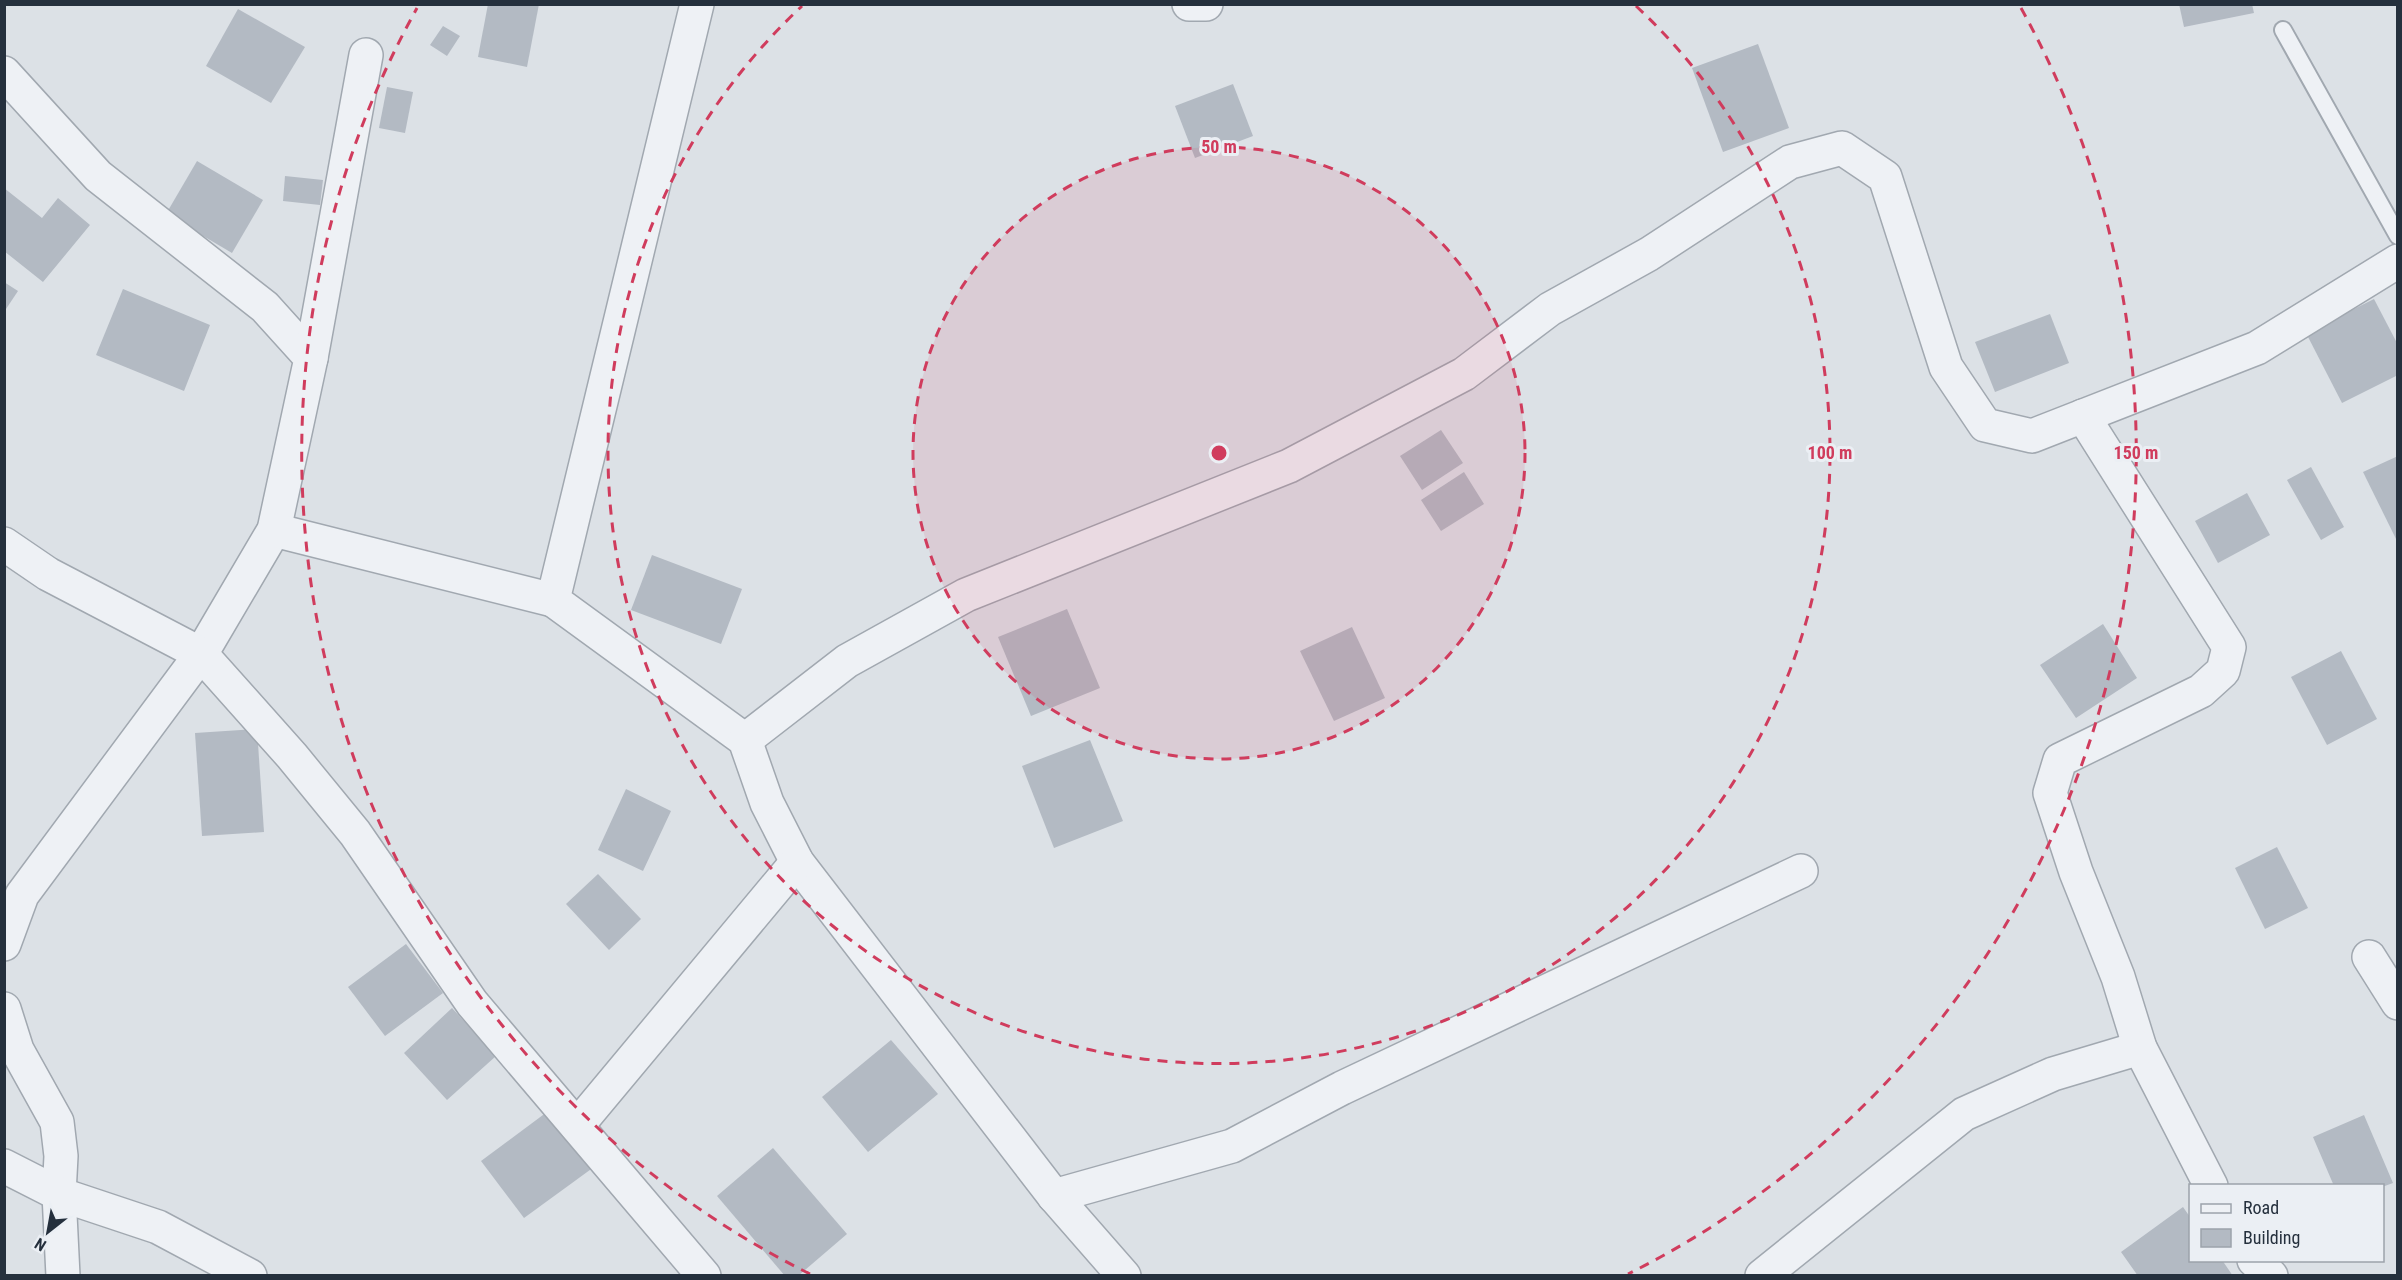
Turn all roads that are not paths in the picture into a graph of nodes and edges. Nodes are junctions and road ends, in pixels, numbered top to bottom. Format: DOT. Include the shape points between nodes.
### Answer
graph roads {
  1 [pos="697,4"];
  2 [pos="1189,4"];
  3 [pos="1206,4"];
  4 [pos="2283,30"];
  5 [pos="366,55"];
  6 [pos="4,73"];
  7 [pos="2397,236"];
  8 [pos="2397,261"];
  9 [pos="311,358"];
  10 [pos="2083,416"];
  11 [pos="274,530"];
  12 [pos="4,544"];
  13 [pos="553,600"];
  14 [pos="201,654"];
  15 [pos="745,740"];
  16 [pos="797,862"];
  17 [pos="1801,871"];
  18 [pos="4,944"];
  19 [pos="2369,957"];
  20 [pos="2397,1003"];
  21 [pos="4,1010"];
  22 [pos="2139,1048"];
  23 [pos="577,1126"];
  24 [pos="4,1166"];
  25 [pos="2210,1184"];
  26 [pos="59,1194"];
  27 [pos="1054,1196"];
  28 [pos="2256,1262"];
  29 [pos="63,1275"];
  30 [pos="249,1275"];
  31 [pos="704,1275"];
  32 [pos="1124,1275"];
  33 [pos="1765,1275"];
  34 [pos="2271,1275"];
  1 -- 13 [label="street"];
  2 -- 3 [label="street"];
  4 -- 7 [label="lane"];
  5 -- 9 [label="street"];
  6 -- 9 [label="street" via="98,176 264,307"];
  8 -- 10 [label="street" via="2257,348"];
  9 -- 11 [label="street"];
  10 -- 15 [label="street" via="2032,436 1985,425 1946,367 1885,177 1842,148 1790,162 1649,254 1550,309 1464,374 1289,466 966,595 847,661"];
  10 -- 22 [label="street" via="2229,647 2223,671 2201,691 2060,760 2050,793 2118,977"];
  11 -- 13 [label="street"];
  11 -- 14 [label="street"];
  12 -- 14 [label="street" via="48,574"];
  13 -- 15 [label="street"];
  14 -- 18 [label="street" via="22,895"];
  14 -- 23 [label="street" via="355,833 472,1003"];
  15 -- 16 [label="street" via="767,803"];
  16 -- 23 [label="street"];
  16 -- 27 [label="street"];
  17 -- 27 [label="street" via="1342,1088 1232,1146"];
  19 -- 20 [label="street"];
  21 -- 26 [label="street" via="16,1050 57,1122 62,1156"];
  22 -- 25 [label="street"];
  22 -- 33 [label="street" via="2053,1074 1964,1114"];
  23 -- 31 [label="street"];
  24 -- 26 [label="street"];
  26 -- 29 [label="street"];
  26 -- 30 [label="street" via="158,1227"];
  27 -- 32 [label="street"];
  28 -- 34 [label="street"];
}
